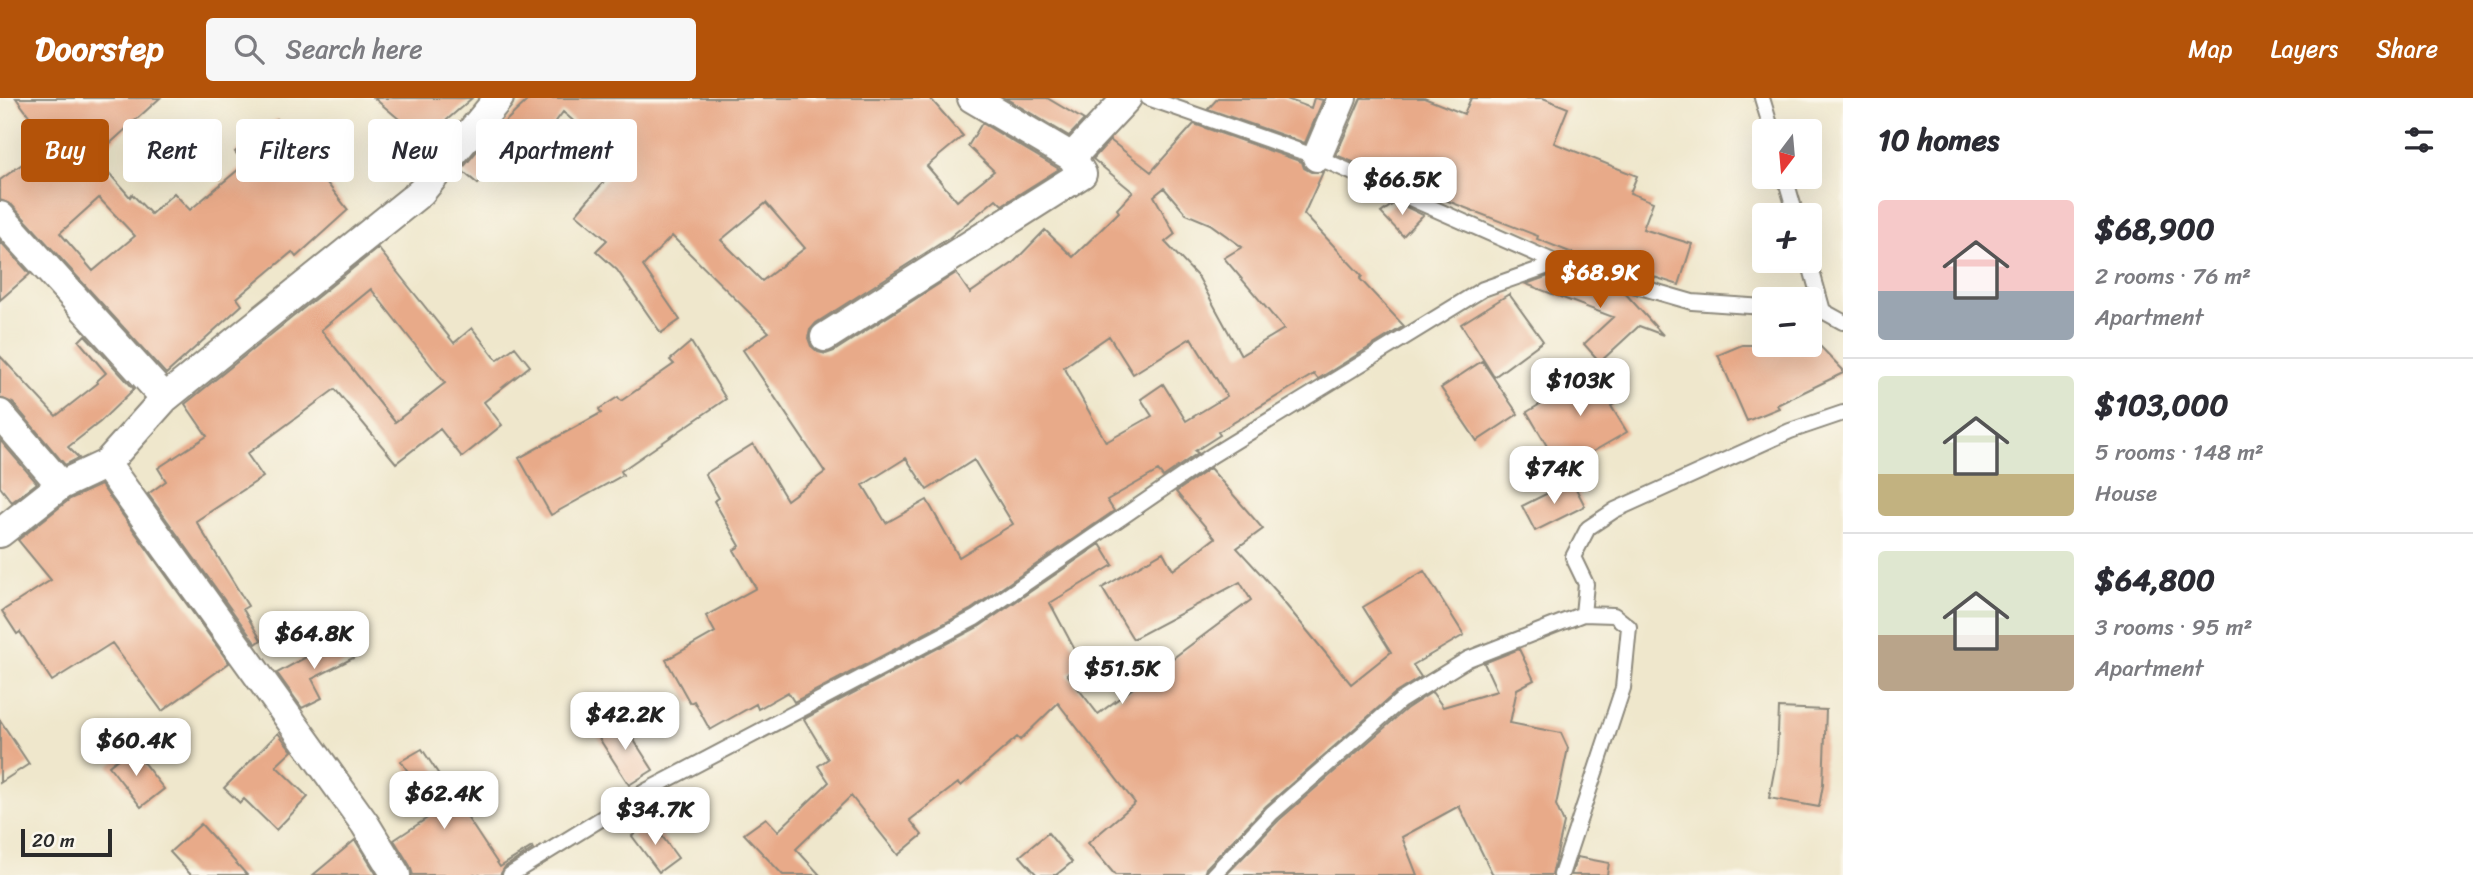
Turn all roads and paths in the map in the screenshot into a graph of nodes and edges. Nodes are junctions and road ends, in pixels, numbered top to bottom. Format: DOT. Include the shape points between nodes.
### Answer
graph roads {
  1 [pos="499,98"];
  2 [pos="972,98"];
  3 [pos="1127,98"];
  4 [pos="1149,98"];
  5 [pos="1342,98"];
  6 [pos="1762,98"];
  7 [pos="1768,119"];
  8 [pos="1072,157"];
  9 [pos="1317,157"];
  10 [pos="0,216"];
  11 [pos="1557,262"];
  12 [pos="1752,306"];
  13 [pos="1822,313"];
  14 [pos="1843,321"];
  15 [pos="825,337"];
  16 [pos="165,398"];
  17 [pos="1843,413"];
  18 [pos="0,414"];
  19 [pos="106,464"];
  20 [pos="61,485"];
  21 [pos="0,533"];
  22 [pos="1583,614"];
  23 [pos="396,875"];
  24 [pos="510,875"];
  25 [pos="1213,875"];
  26 [pos="1561,875"];
  1 -- 16 [label="street" via="421,192"];
  2 -- 8 [label="street"];
  3 -- 8 [label="street"];
  4 -- 9 [label="lane"];
  5 -- 9 [label="street"];
  6 -- 7 [label="lane"];
  8 -- 15 [label="street" via="1082,174"];
  9 -- 11 [label="lane"];
  10 -- 16 [label="street"];
  11 -- 12 [label="lane" via="1692,302"];
  11 -- 24 [label="lane" via="1483,289 1211,456 975,618 646,791"];
  13 -- 14 [label="lane"];
  16 -- 19 [label="street"];
  17 -- 22 [label="lane" via="1706,467 1615,510 1588,528 1573,556 1586,584"];
  18 -- 20 [label="street"];
  19 -- 20 [label="street"];
  19 -- 23 [label="street" via="365,824"];
  20 -- 21 [label="street"];
  22 -- 25 [label="lane" via="1468,659 1400,701 1272,813"];
  22 -- 26 [label="lane" via="1614,615 1629,627 1622,688"];
}
